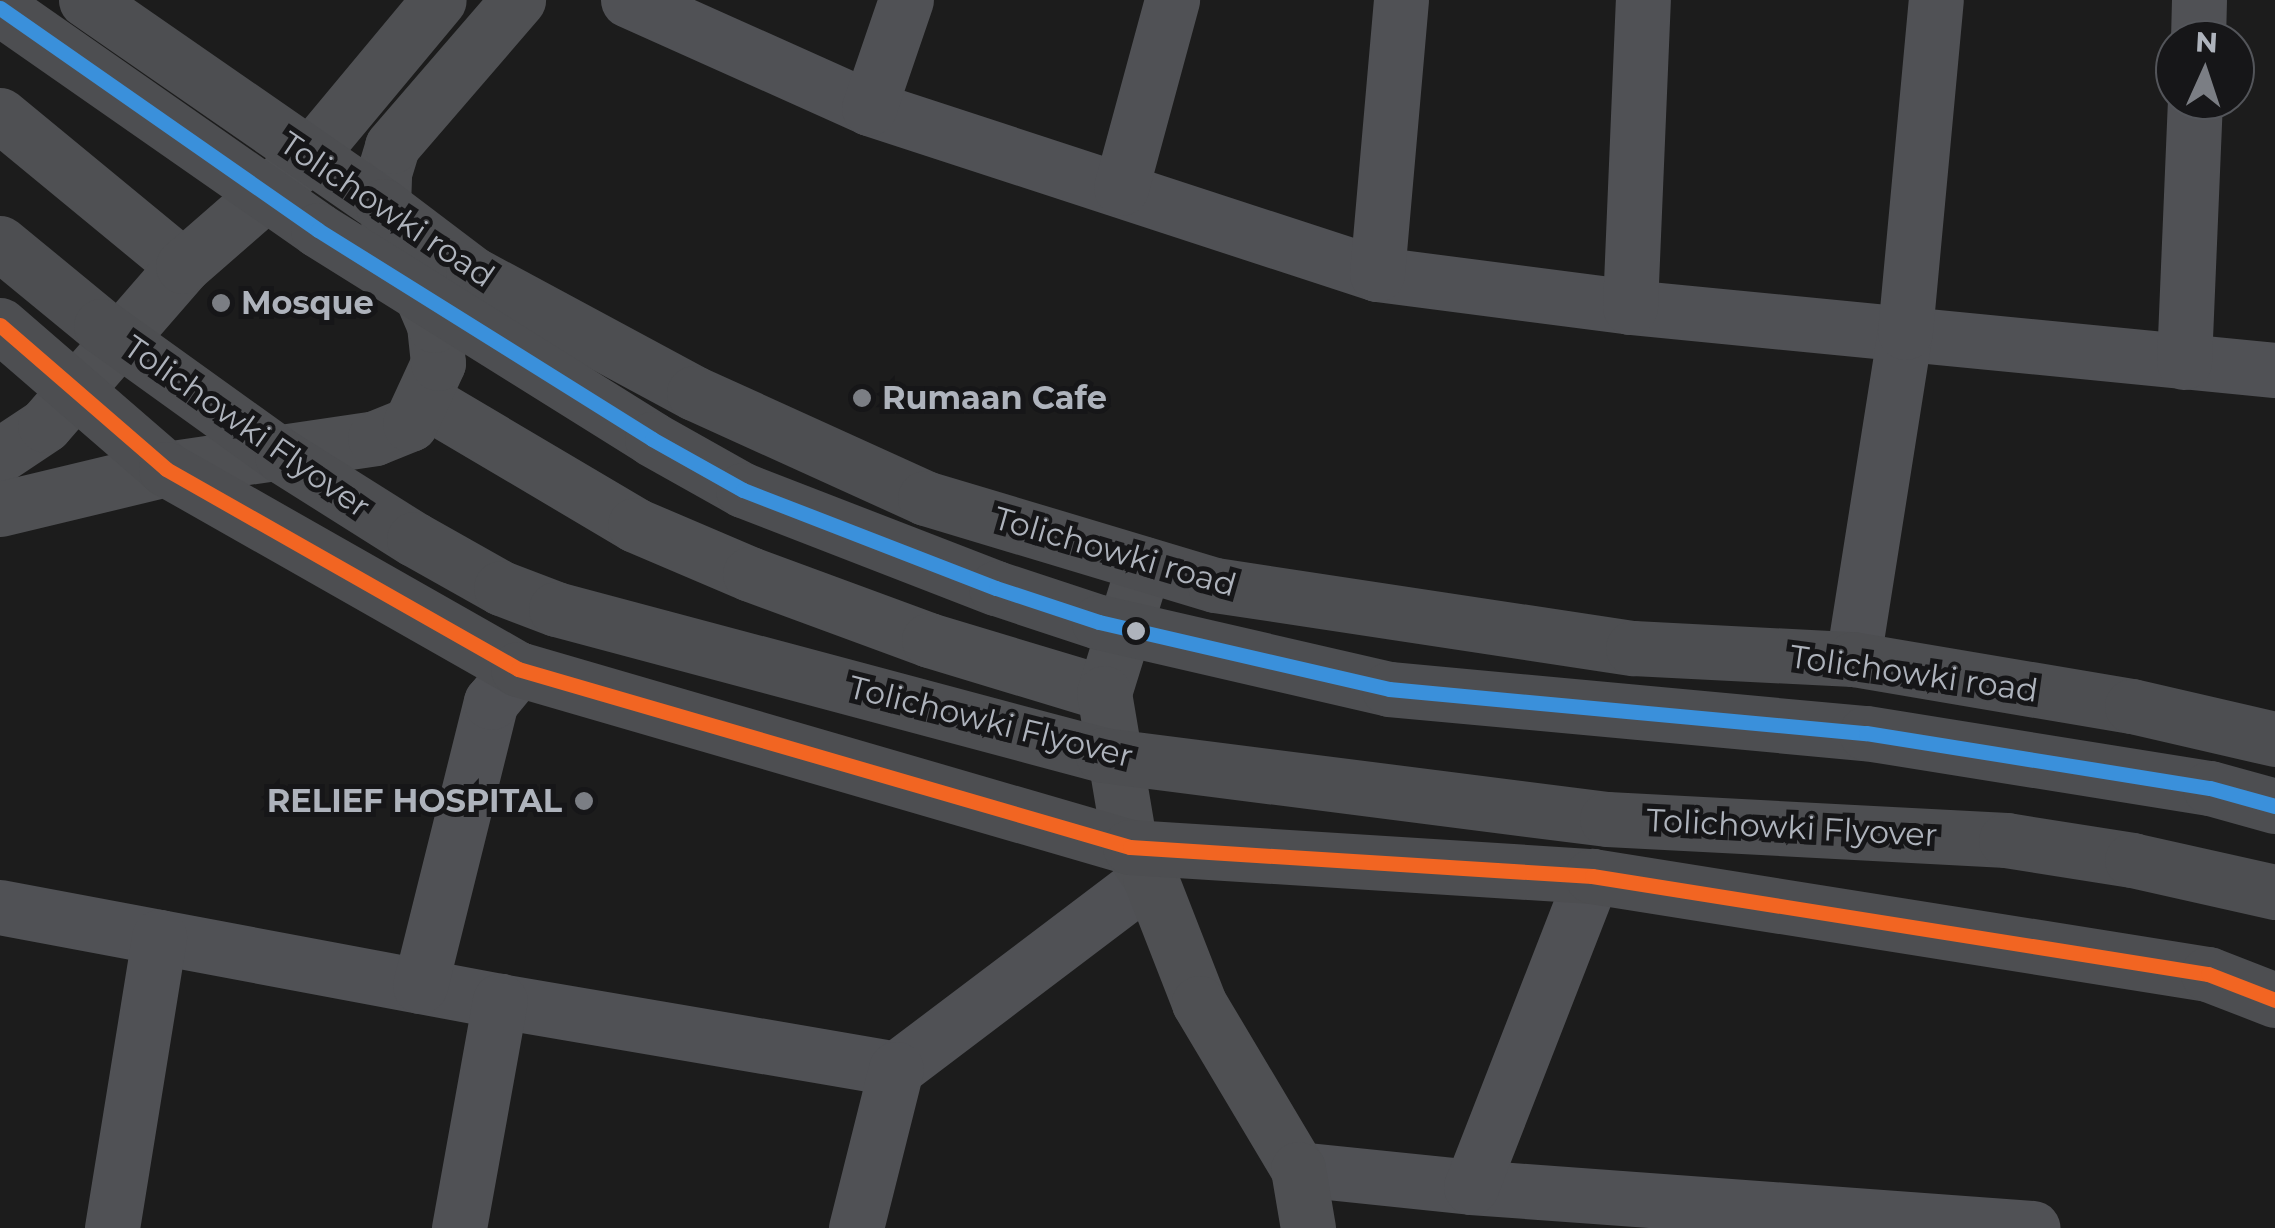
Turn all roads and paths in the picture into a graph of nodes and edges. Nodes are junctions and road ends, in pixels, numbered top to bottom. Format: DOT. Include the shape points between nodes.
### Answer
graph roads {
  1 [pos="86,0"];
  2 [pos="439,0"];
  3 [pos="518,0"];
  4 [pos="628,0"];
  5 [pos="906,0"];
  6 [pos="1172,0"];
  7 [pos="1401,0"];
  8 [pos="1643,0"];
  9 [pos="1936,0"];
  10 [pos="0,8"];
  11 [pos="869,108"];
  12 [pos="0,115"];
  13 [pos="2194,120"];
  14 [pos="308,157"];
  15 [pos="1121,188"];
  16 [pos="383,206"];
  17 [pos="0,243"];
  18 [pos="183,266"];
  19 [pos="1377,274"];
  20 [pos="1630,306"];
  21 [pos="0,325"];
  22 [pos="1905,332"];
  23 [pos="2184,362"];
  24 [pos="2275,370"];
  25 [pos="76,395"];
  26 [pos="424,400"];
  27 [pos="0,455"];
  28 [pos="166,469"];
  29 [pos="0,509"];
  30 [pos="1144,564"];
  31 [pos="1853,660"];
  32 [pos="518,668"];
  33 [pos="1104,693"];
  34 [pos="2275,739"];
  35 [pos="2275,806"];
  36 [pos="1140,862"];
  37 [pos="1592,876"];
  38 [pos="2275,892"];
  39 [pos="0,907"];
  40 [pos="158,937"];
  41 [pos="420,986"];
  42 [pos="2275,1000"];
  43 [pos="500,1002"];
  44 [pos="896,1069"];
  45 [pos="1298,1168"];
  46 [pos="1471,1187"];
  47 [pos="112,1228"];
  48 [pos="460,1228"];
  49 [pos="856,1228"];
  50 [pos="1308,1228"];
  51 [pos="2033,1228"];
  1 -- 14 [label="main road, Tolichowki road"];
  2 -- 14 [label="street"];
  3 -- 16 [label="street" via="392,146"];
  4 -- 11 [label="street"];
  5 -- 11 [label="street"];
  6 -- 15 [label="street"];
  7 -- 19 [label="street"];
  8 -- 20 [label="street"];
  9 -- 22 [label="street"];
  10 -- 35 [label="main road, bridge" via="318,230 652,439 743,490 996,588 1099,622 1389,690 1866,732 2190,784"];
  11 -- 15 [label="street"];
  12 -- 18 [label="street"];
  13 -- 23 [label="street"];
  14 -- 16 [label="main road, Tolichowki road"];
  14 -- 18 [label="street"];
  15 -- 19 [label="street"];
  16 -- 26 [label="street" via="434,324 438,363"];
  16 -- 30 [label="main road, Tolichowki road" via="473,274 694,392 926,498"];
  17 -- 38 [label="main road, Tolichowki Flyover, bridge" via="101,326 282,456 500,588 556,609 1103,755 1606,819 2006,840"];
  18 -- 25 [label="street"];
  19 -- 20 [label="street"];
  20 -- 22 [label="street"];
  21 -- 25 [label="main road"];
  22 -- 23 [label="street"];
  22 -- 31 [label="street"];
  23 -- 24 [label="street"];
  25 -- 27 [label="street" via="46,426"];
  25 -- 28 [label="main road"];
  26 -- 28 [label="street" via="410,424 375,438"];
  26 -- 33 [label="street" via="652,532 929,640"];
  28 -- 29 [label="street"];
  28 -- 32 [label="main road"];
  30 -- 31 [label="main road, Tolichowki road" via="1215,585 1633,648"];
  30 -- 33 [label="street"];
  31 -- 34 [label="main road, Tolichowki road" via="2132,706"];
  32 -- 36 [label="main road"];
  32 -- 41 [label="street" via="486,716"];
  33 -- 36 [label="street"];
  36 -- 37 [label="main road"];
  36 -- 44 [label="street"];
  36 -- 45 [label="street" via="1199,1004"];
  37 -- 42 [label="main road" via="2208,974"];
  37 -- 46 [label="street"];
  39 -- 40 [label="street"];
  40 -- 41 [label="street"];
  40 -- 47 [label="street"];
  41 -- 43 [label="street"];
  43 -- 44 [label="street"];
  43 -- 48 [label="street"];
  44 -- 49 [label="street"];
  45 -- 46 [label="street"];
  45 -- 50 [label="street"];
  46 -- 51 [label="street"];
}
